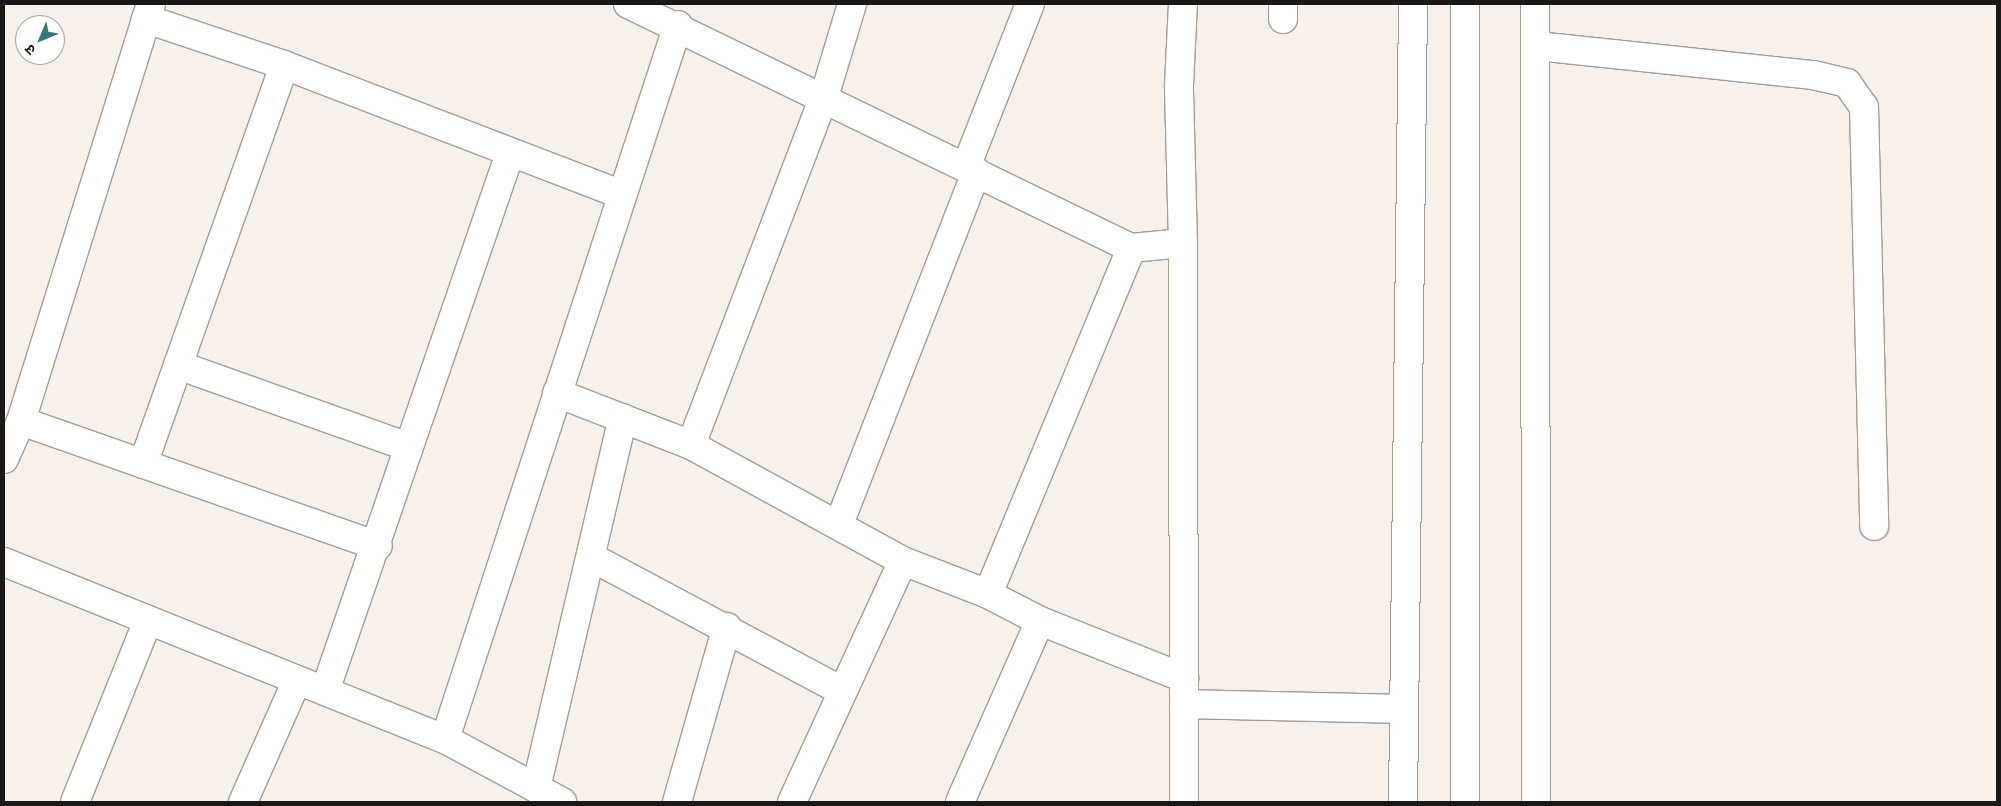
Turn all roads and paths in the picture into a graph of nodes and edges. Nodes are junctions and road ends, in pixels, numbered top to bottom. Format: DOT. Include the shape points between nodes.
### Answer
graph roads {
  1 [pos="628,4"];
  2 [pos="852,4"];
  3 [pos="1030,4"];
  4 [pos="1183,4"];
  5 [pos="1413,4"];
  6 [pos="1464,4"];
  7 [pos="1535,4"];
  8 [pos="149,8"];
  9 [pos="664,14"];
  10 [pos="1537,46"];
  11 [pos="284,65"];
  12 [pos="824,96"];
  13 [pos="510,153"];
  14 [pos="971,169"];
  15 [pos="622,195"];
  16 [pos="1183,243"];
  17 [pos="1131,248"];
  18 [pos="178,365"];
  19 [pos="557,392"];
  20 [pos="623,418"];
  21 [pos="21,421"];
  22 [pos="691,445"];
  23 [pos="406,446"];
  24 [pos="4,459"];
  25 [pos="143,464"];
  26 [pos="839,524"];
  27 [pos="1874,526"];
  28 [pos="378,546"];
  29 [pos="590,556"];
  30 [pos="903,561"];
  31 [pos="4,562"];
  32 [pos="988,594"];
  33 [pos="148,620"];
  34 [pos="1040,622"];
  35 [pos="727,627"];
  36 [pos="297,680"];
  37 [pos="840,690"];
  38 [pos="325,691"];
  39 [pos="1184,691"];
  40 [pos="1404,709"];
  41 [pos="445,739"];
  42 [pos="536,788"];
  43 [pos="75,802"];
  44 [pos="242,802"];
  45 [pos="562,802"];
  46 [pos="677,802"];
  47 [pos="792,802"];
  48 [pos="960,802"];
  49 [pos="1184,802"];
  50 [pos="1403,802"];
  51 [pos="1465,802"];
  52 [pos="1536,802"];
  1 -- 9 [label="street"];
  2 -- 12 [label="street"];
  3 -- 14 [label="street"];
  4 -- 16 [label="street" via="1179,84"];
  5 -- 40 [label="street"];
  6 -- 51 [label="street"];
  7 -- 10 [label="street"];
  8 -- 11 [label="street"];
  8 -- 21 [label="street"];
  9 -- 12 [label="street"];
  9 -- 15 [label="street"];
  10 -- 27 [label="street" via="1813,75 1847,83 1864,107"];
  10 -- 52 [label="street"];
  11 -- 13 [label="street"];
  11 -- 18 [label="street"];
  12 -- 14 [label="street"];
  12 -- 22 [label="street"];
  13 -- 15 [label="street"];
  13 -- 23 [label="street"];
  14 -- 17 [label="street"];
  14 -- 26 [label="street"];
  15 -- 19 [label="street"];
  16 -- 17 [label="street"];
  16 -- 39 [label="street"];
  17 -- 32 [label="street"];
  18 -- 23 [label="street"];
  18 -- 25 [label="street"];
  19 -- 20 [label="street"];
  19 -- 41 [label="street"];
  20 -- 22 [label="street"];
  20 -- 29 [label="street"];
  21 -- 24 [label="street"];
  21 -- 25 [label="street"];
  22 -- 26 [label="street"];
  23 -- 28 [label="street"];
  25 -- 28 [label="street"];
  26 -- 30 [label="street"];
  28 -- 38 [label="street"];
  29 -- 35 [label="street"];
  29 -- 42 [label="street"];
  30 -- 32 [label="street"];
  30 -- 37 [label="street"];
  31 -- 33 [label="street"];
  32 -- 34 [label="street"];
  33 -- 36 [label="street"];
  33 -- 43 [label="street"];
  34 -- 39 [label="street"];
  34 -- 48 [label="street"];
  35 -- 37 [label="street"];
  35 -- 46 [label="street"];
  36 -- 38 [label="street"];
  36 -- 44 [label="street"];
  37 -- 47 [label="street"];
  38 -- 41 [label="street"];
  39 -- 40 [label="street"];
  39 -- 49 [label="street"];
  40 -- 50 [label="street"];
  41 -- 42 [label="street"];
  42 -- 45 [label="street"];
}
